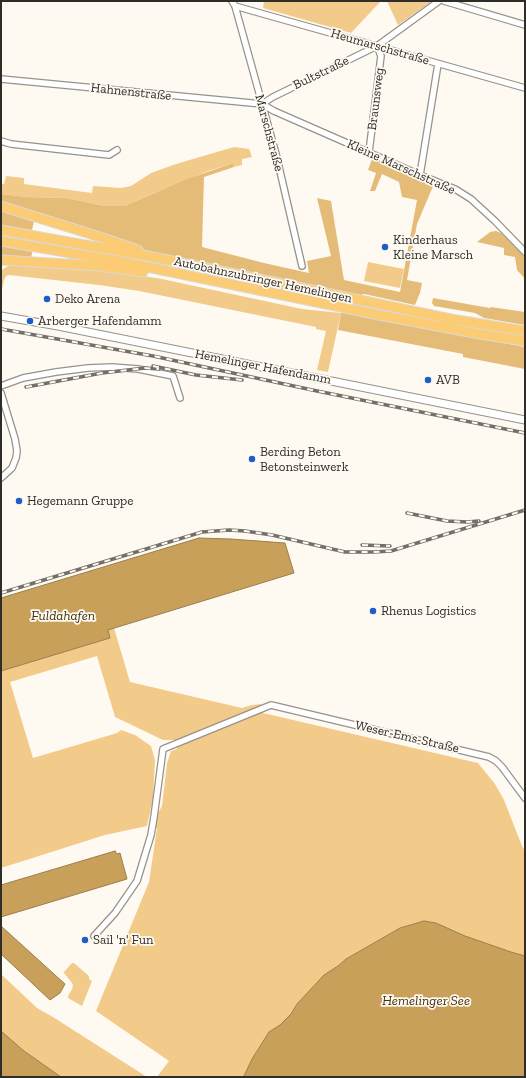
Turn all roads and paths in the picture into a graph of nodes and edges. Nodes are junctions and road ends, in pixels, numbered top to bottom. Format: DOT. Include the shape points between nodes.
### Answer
graph roads {
  1 [pos="439,1"];
  2 [pos="444,1"];
  3 [pos="234,4"];
  4 [pos="525,25"];
  5 [pos="377,46"];
  6 [pos="438,64"];
  7 [pos="1,79"];
  8 [pos="525,88"];
  9 [pos="262,104"];
  10 [pos="1,141"];
  11 [pos="117,150"];
  12 [pos="369,152"];
  13 [pos="420,175"];
  14 [pos="1,206"];
  15 [pos="1,230"];
  16 [pos="1,241"];
  17 [pos="525,252"];
  18 [pos="158,258"];
  19 [pos="1,260"];
  20 [pos="14,260"];
  21 [pos="1,266"];
  22 [pos="302,266"];
  23 [pos="318,302"];
  24 [pos="1,316"];
  25 [pos="525,331"];
  26 [pos="525,341"];
  27 [pos="1,386"];
  28 [pos="1,393"];
  29 [pos="180,398"];
  30 [pos="525,420"];
  31 [pos="1,478"];
  32 [pos="525,798"];
  33 [pos="94,936"];
  1 -- 5 [label="street, Bultstraße"];
  2 -- 4 [label="street"];
  3 -- 5 [label="street, Heumarschstraße"];
  3 -- 9 [label="street, Marschstraße"];
  5 -- 6 [label="street, Heumarschstraße"];
  5 -- 9 [label="street, Bultstraße"];
  5 -- 12 [label="street, Braunsweg" via="381,56"];
  6 -- 8 [label="street, Heumarschstraße"];
  6 -- 13 [label="street"];
  7 -- 9 [label="street, Hahnenstraße"];
  9 -- 12 [label="street, Kleine Marschstraße"];
  9 -- 22 [label="street, Marschstraße"];
  10 -- 11 [label="street" via="109,155"];
  12 -- 13 [label="street, Kleine Marschstraße"];
  13 -- 17 [label="street, Kleine Marschstraße" via="455,189 470,199 496,221"];
  14 -- 18 [label="highway"];
  15 -- 18 [label="highway, Autobahnzubringer Hemelingen"];
  16 -- 23 [label="highway, Autobahnzubringer Hemelingen" via="123,262"];
  18 -- 25 [label="highway, Autobahnzubringer Hemelingen" via="451,319"];
  19 -- 20 [label="highway"];
  20 -- 21 [label="highway"];
  20 -- 23 [label="highway" via="146,272 294,302"];
  23 -- 26 [label="highway, Autobahnzubringer Hemelingen"];
  24 -- 30 [label="street, Hemelinger Hafendamm"];
  27 -- 29 [label="street" via="23,378 88,368 138,369 172,376"];
  28 -- 31 [label="street" via="17,451 12,468"];
  32 -- 33 [label="street, Weser-Ems-Straße" via="502,767 489,757 271,705 163,749 151,835 137,881 115,913"];
}
